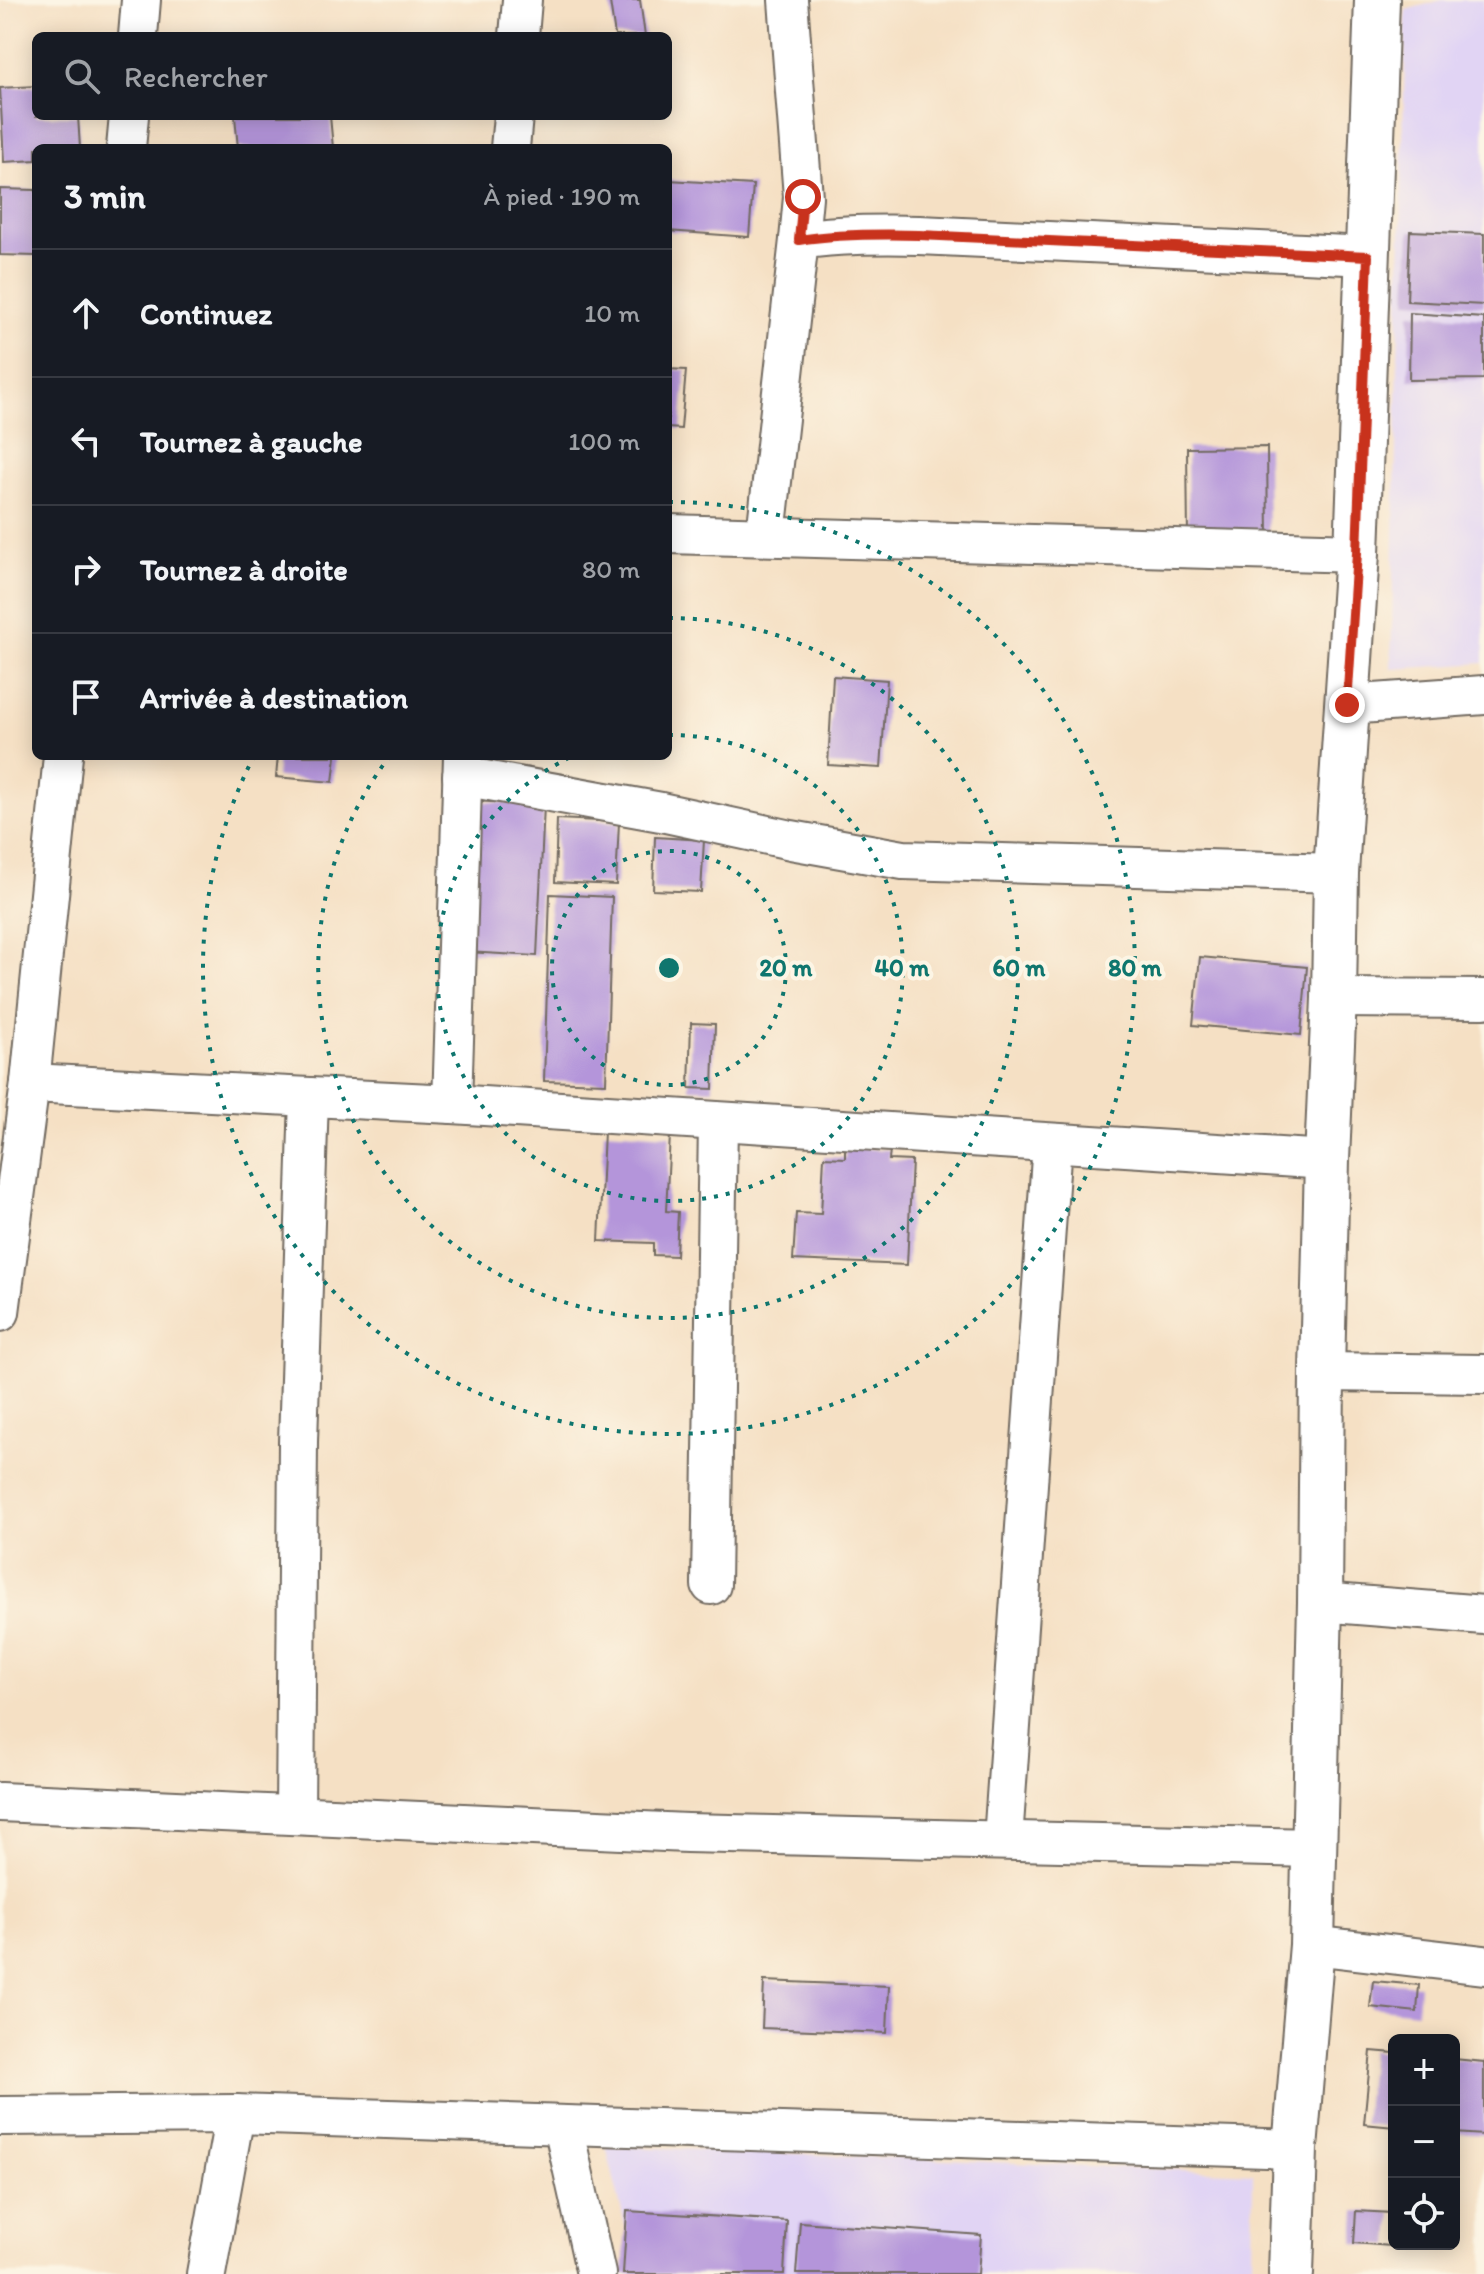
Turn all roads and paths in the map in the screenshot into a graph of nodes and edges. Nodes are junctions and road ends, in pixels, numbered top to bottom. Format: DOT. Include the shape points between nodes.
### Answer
graph roads {
  1 [pos="141,0"];
  2 [pos="522,0"];
  3 [pos="788,0"];
  4 [pos="1377,0"];
  5 [pos="138,32"];
  6 [pos="519,32"];
  7 [pos="129,120"];
  8 [pos="513,120"];
  9 [pos="126,144"];
  10 [pos="510,144"];
  11 [pos="799,240"];
  12 [pos="1368,256"];
  13 [pos="672,534"];
  14 [pos="766,535"];
  15 [pos="1357,553"];
  16 [pos="1484,695"];
  17 [pos="1347,705"];
  18 [pos="63,760"];
  19 [pos="462,766"];
  20 [pos="1336,873"];
  21 [pos="1334,998"];
  22 [pos="1484,999"];
  23 [pos="30,1083"];
  24 [pos="309,1097"];
  25 [pos="452,1104"];
  26 [pos="718,1122"];
  27 [pos="1052,1143"];
  28 [pos="1327,1160"];
  29 [pos="0,1312"];
  30 [pos="1322,1372"];
  31 [pos="1484,1374"];
  32 [pos="711,1585"];
  33 [pos="1320,1602"];
  34 [pos="1484,1615"];
  35 [pos="0,1802"];
  36 [pos="295,1815"];
  37 [pos="1003,1840"];
  38 [pos="1314,1848"];
  39 [pos="1312,1945"];
  40 [pos="1484,1965"];
  41 [pos="235,2114"];
  42 [pos="0,2116"];
  43 [pos="563,2126"];
  44 [pos="1295,2149"];
  45 [pos="206,2274"];
  46 [pos="596,2274"];
  47 [pos="1291,2274"];
  1 -- 5 [label="street"];
  2 -- 6 [label="street"];
  3 -- 11 [label="street" via="803,197"];
  4 -- 12 [label="street"];
  7 -- 9 [label="street"];
  8 -- 10 [label="street"];
  11 -- 12 [label="street" via="919,235"];
  11 -- 14 [label="street"];
  12 -- 15 [label="street"];
  13 -- 14 [label="street"];
  14 -- 15 [label="street"];
  15 -- 17 [label="street"];
  16 -- 17 [label="street"];
  17 -- 20 [label="street"];
  18 -- 23 [label="street"];
  19 -- 20 [label="street" via="903,860"];
  19 -- 25 [label="street"];
  20 -- 21 [label="street"];
  21 -- 22 [label="street"];
  21 -- 28 [label="street"];
  23 -- 24 [label="street"];
  23 -- 29 [label="street"];
  24 -- 25 [label="street"];
  24 -- 36 [label="street" via="298,1442"];
  25 -- 26 [label="street"];
  26 -- 27 [label="street"];
  26 -- 32 [label="street"];
  27 -- 28 [label="street"];
  27 -- 37 [label="street"];
  28 -- 30 [label="street"];
  30 -- 31 [label="street"];
  30 -- 33 [label="street"];
  33 -- 34 [label="street"];
  33 -- 38 [label="street"];
  35 -- 36 [label="street"];
  36 -- 37 [label="street" via="687,1833"];
  37 -- 38 [label="street"];
  38 -- 39 [label="street"];
  39 -- 40 [label="street"];
  39 -- 44 [label="street"];
  41 -- 42 [label="street"];
  41 -- 43 [label="street"];
  41 -- 45 [label="street"];
  43 -- 44 [label="street"];
  43 -- 46 [label="street"];
  44 -- 47 [label="street"];
}
